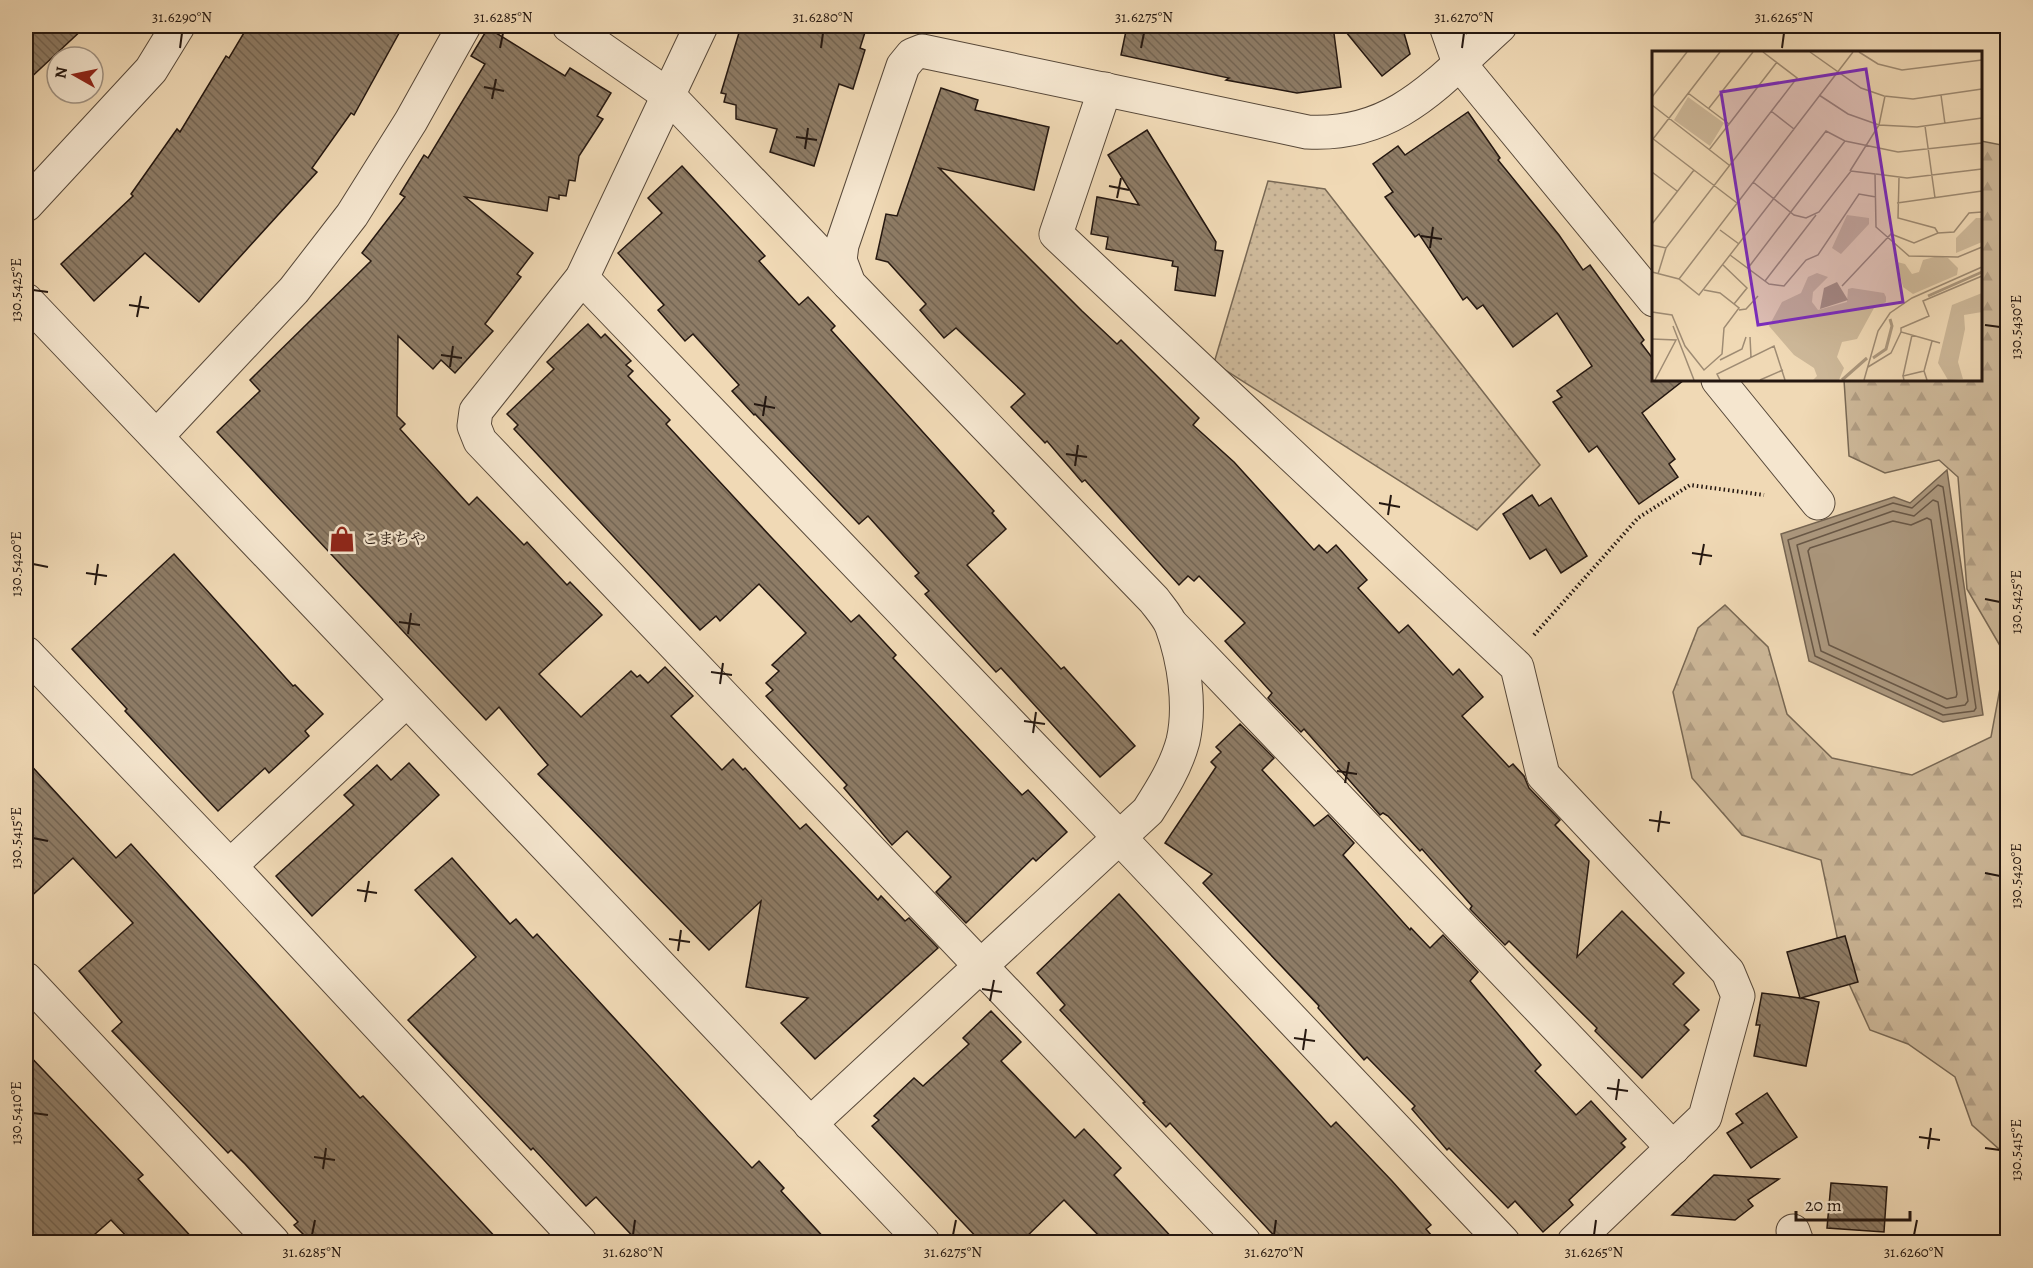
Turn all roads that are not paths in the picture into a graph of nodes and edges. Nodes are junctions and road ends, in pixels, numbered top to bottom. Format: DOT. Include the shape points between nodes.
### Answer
graph roads {
  1 [pos="178,26"];
  2 [pos="464,26"];
  3 [pos="569,26"];
  4 [pos="701,26"];
  5 [pos="917,26"];
  6 [pos="1446,26"];
  7 [pos="1500,26"];
  8 [pos="1459,63"];
  9 [pos="903,66"];
  10 [pos="1105,89"];
  11 [pos="668,94"];
  12 [pos="26,205"];
  13 [pos="582,278"];
  14 [pos="849,284"];
  15 [pos="1652,299"];
  16 [pos="26,300"];
  17 [pos="1719,381"];
  18 [pos="157,436"];
  19 [pos="1818,503"];
  20 [pos="1172,625"];
  21 [pos="26,652"];
  22 [pos="406,701"];
  23 [pos="1119,837"];
  24 [pos="230,866"];
  25 [pos="982,966"];
  26 [pos="26,979"];
  27 [pos="810,1124"];
  28 [pos="1673,1148"];
  29 [pos="273,1242"];
  30 [pos="580,1242"];
  31 [pos="923,1242"];
  32 [pos="1244,1242"];
  33 [pos="1503,1242"];
  34 [pos="1574,1242"];
  1 -- 12 [label="street" via="151,70"];
  2 -- 18 [label="street" via="352,215 294,290"];
  3 -- 11 [label="street"];
  4 -- 11 [label="street"];
  5 -- 9 [label="street"];
  6 -- 8 [label="street"];
  7 -- 8 [label="street"];
  8 -- 10 [label="street" via="1422,98 1392,115 1362,128 1335,133 1307,132"];
  8 -- 15 [label="street"];
  9 -- 10 [label="street" via="912,55 922,51"];
  9 -- 14 [label="street" via="842,246 840,260"];
  10 -- 28 [label="street" via="1056,234 1517,667 1543,775 1728,972 1738,996 1705,1118"];
  11 -- 13 [label="street"];
  11 -- 14 [label="street"];
  13 -- 23 [label="street"];
  13 -- 25 [label="street" via="476,411 474,426 480,441"];
  14 -- 20 [label="street" via="1154,600"];
  16 -- 18 [label="street"];
  17 -- 19 [label="street"];
  18 -- 22 [label="street"];
  20 -- 23 [label="street" via="1185,687 1183,741 1167,781 1148,811"];
  20 -- 28 [label="street"];
  21 -- 24 [label="street"];
  22 -- 24 [label="street"];
  22 -- 27 [label="street"];
  23 -- 25 [label="street"];
  23 -- 33 [label="street"];
  24 -- 30 [label="street"];
  25 -- 27 [label="street"];
  25 -- 32 [label="street"];
  26 -- 29 [label="street"];
  27 -- 31 [label="street"];
  28 -- 34 [label="street"];
}
